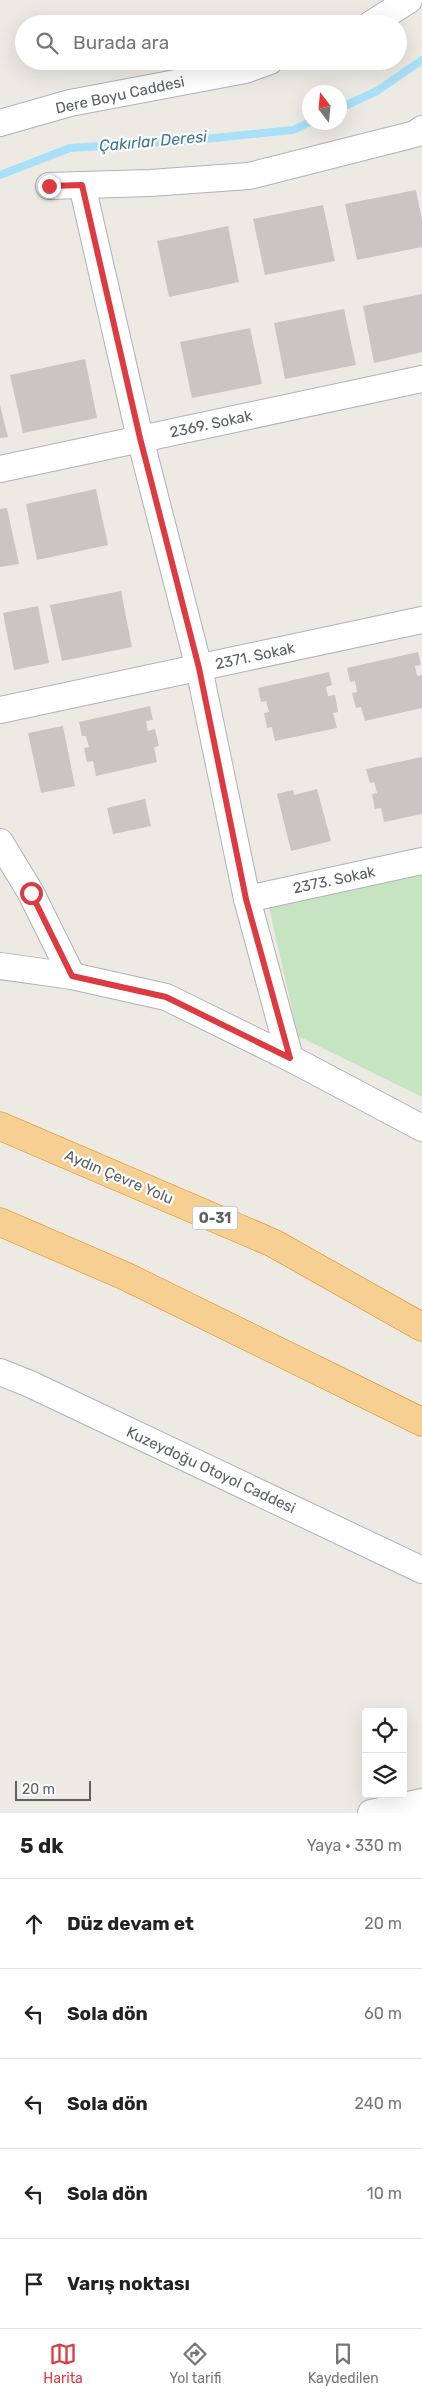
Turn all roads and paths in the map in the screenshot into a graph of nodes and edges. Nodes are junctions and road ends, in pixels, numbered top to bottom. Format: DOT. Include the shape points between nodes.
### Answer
graph roads {
  1 [pos="409,0"];
  2 [pos="385,15"];
  3 [pos="245,70"];
  4 [pos="0,123"];
  5 [pos="422,129"];
  6 [pos="82,185"];
  7 [pos="49,186"];
  8 [pos="422,379"];
  9 [pos="140,438"];
  10 [pos="0,469"];
  11 [pos="422,620"];
  12 [pos="199,668"];
  13 [pos="0,710"];
  14 [pos="0,842"];
  15 [pos="422,861"];
  16 [pos="246,899"];
  17 [pos="0,966"];
  18 [pos="72,976"];
  19 [pos="290,1058"];
  20 [pos="0,1126"];
  21 [pos="422,1128"];
  22 [pos="0,1222"];
  23 [pos="422,1327"];
  24 [pos="0,1372"];
  25 [pos="422,1422"];
  26 [pos="422,1570"];
  27 [pos="422,1802"];
  28 [pos="371,1813"];
  1 -- 2 [label="street"];
  3 -- 4 [label="street, Dere Boyu Caddesi" via="70,103"];
  5 -- 6 [label="street" via="415,134 250,176"];
  6 -- 7 [label="street"];
  6 -- 9 [label="street"];
  8 -- 9 [label="street, 2369. Sokak"];
  9 -- 10 [label="street, 2369. Sokak"];
  9 -- 12 [label="street"];
  11 -- 12 [label="street, 2371. Sokak"];
  12 -- 13 [label="street, 2371. Sokak"];
  12 -- 16 [label="street"];
  14 -- 18 [label="street" via="31,893"];
  15 -- 16 [label="street, 2373. Sokak"];
  16 -- 19 [label="street"];
  17 -- 18 [label="street"];
  18 -- 19 [label="street" via="166,997"];
  19 -- 21 [label="street"];
  20 -- 23 [label="highway, Aydın Çevre Yolu / O-31" via="273,1243"];
  22 -- 25 [label="highway" via="125,1276"];
  24 -- 26 [label="street, Kuzeydoğu Otoyol Caddesi"];
  27 -- 28 [label="street"];
}
